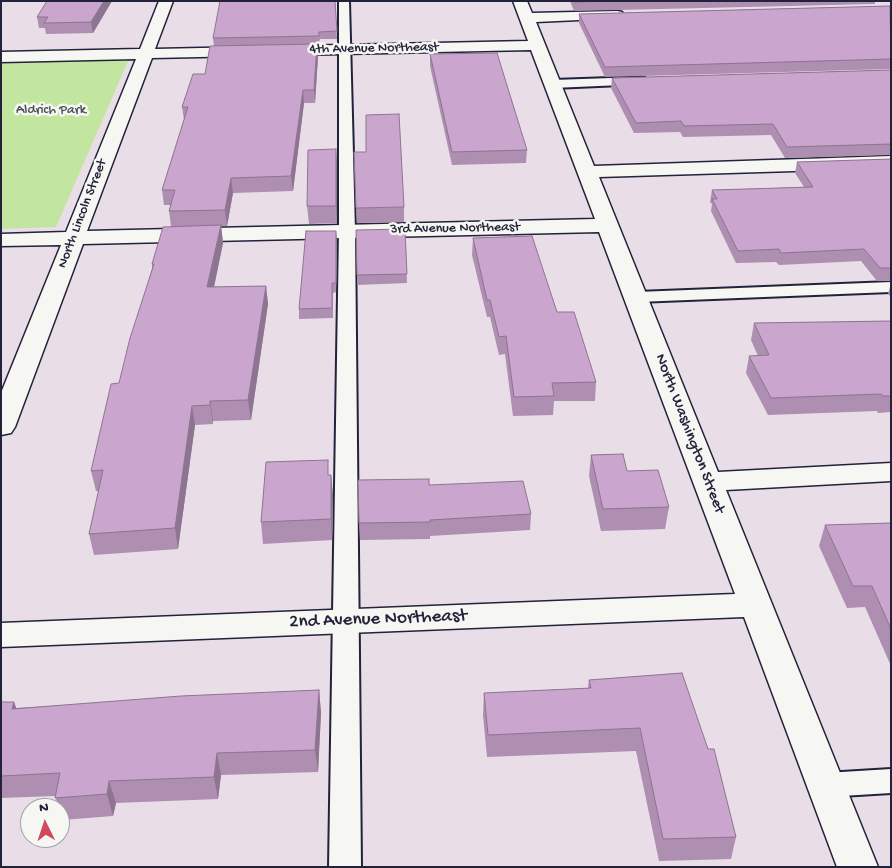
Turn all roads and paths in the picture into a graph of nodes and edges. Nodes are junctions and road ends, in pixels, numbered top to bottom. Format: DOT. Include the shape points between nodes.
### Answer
graph roads {
  1 [pos="166,1"];
  2 [pos="344,1"];
  3 [pos="523,9"];
  4 [pos="635,15"];
  5 [pos="537,45"];
  6 [pos="346,50"];
  7 [pos="146,54"];
  8 [pos="1,57"];
  9 [pos="652,81"];
  10 [pos="553,84"];
  11 [pos="891,162"];
  12 [pos="587,172"];
  13 [pos="609,225"];
  14 [pos="347,231"];
  15 [pos="74,238"];
  16 [pos="1,240"];
  17 [pos="891,287"];
  18 [pos="637,297"];
  19 [pos="1,427"];
  20 [pos="891,472"];
  21 [pos="708,482"];
  22 [pos="755,605"];
  23 [pos="346,622"];
  24 [pos="1,635"];
  25 [pos="891,781"];
  26 [pos="825,785"];
  27 [pos="345,867"];
  28 [pos="858,867"];
  1 -- 7 [label="street, North Lincoln Street"];
  2 -- 6 [label="lane"];
  3 -- 4 [label="street"];
  3 -- 5 [label="street, North Washington Street"];
  5 -- 6 [label="street, 4th Avenue Northeast"];
  5 -- 10 [label="street, North Washington Street"];
  6 -- 7 [label="street, 4th Avenue Northeast"];
  6 -- 14 [label="lane"];
  7 -- 8 [label="street, 4th Avenue Northeast"];
  7 -- 15 [label="street, North Lincoln Street"];
  9 -- 10 [label="lane"];
  10 -- 12 [label="street, North Washington Street"];
  11 -- 12 [label="street"];
  12 -- 13 [label="street, North Washington Street"];
  13 -- 14 [label="street, 3rd Avenue Northeast"];
  13 -- 18 [label="street, North Washington Street"];
  14 -- 15 [label="street, 3rd Avenue Northeast"];
  14 -- 23 [label="lane"];
  15 -- 16 [label="street, 3rd Avenue Northeast"];
  15 -- 19 [label="street, North Lincoln Street"];
  17 -- 18 [label="lane"];
  18 -- 21 [label="street, North Washington Street"];
  20 -- 21 [label="street"];
  21 -- 22 [label="street, North Washington Street"];
  22 -- 23 [label="street, 2nd Avenue Northeast"];
  22 -- 26 [label="street, North Washington Street"];
  23 -- 24 [label="street, 2nd Avenue Northeast"];
  23 -- 27 [label="lane"];
  25 -- 26 [label="lane"];
  26 -- 28 [label="street, North Washington Street"];
}
